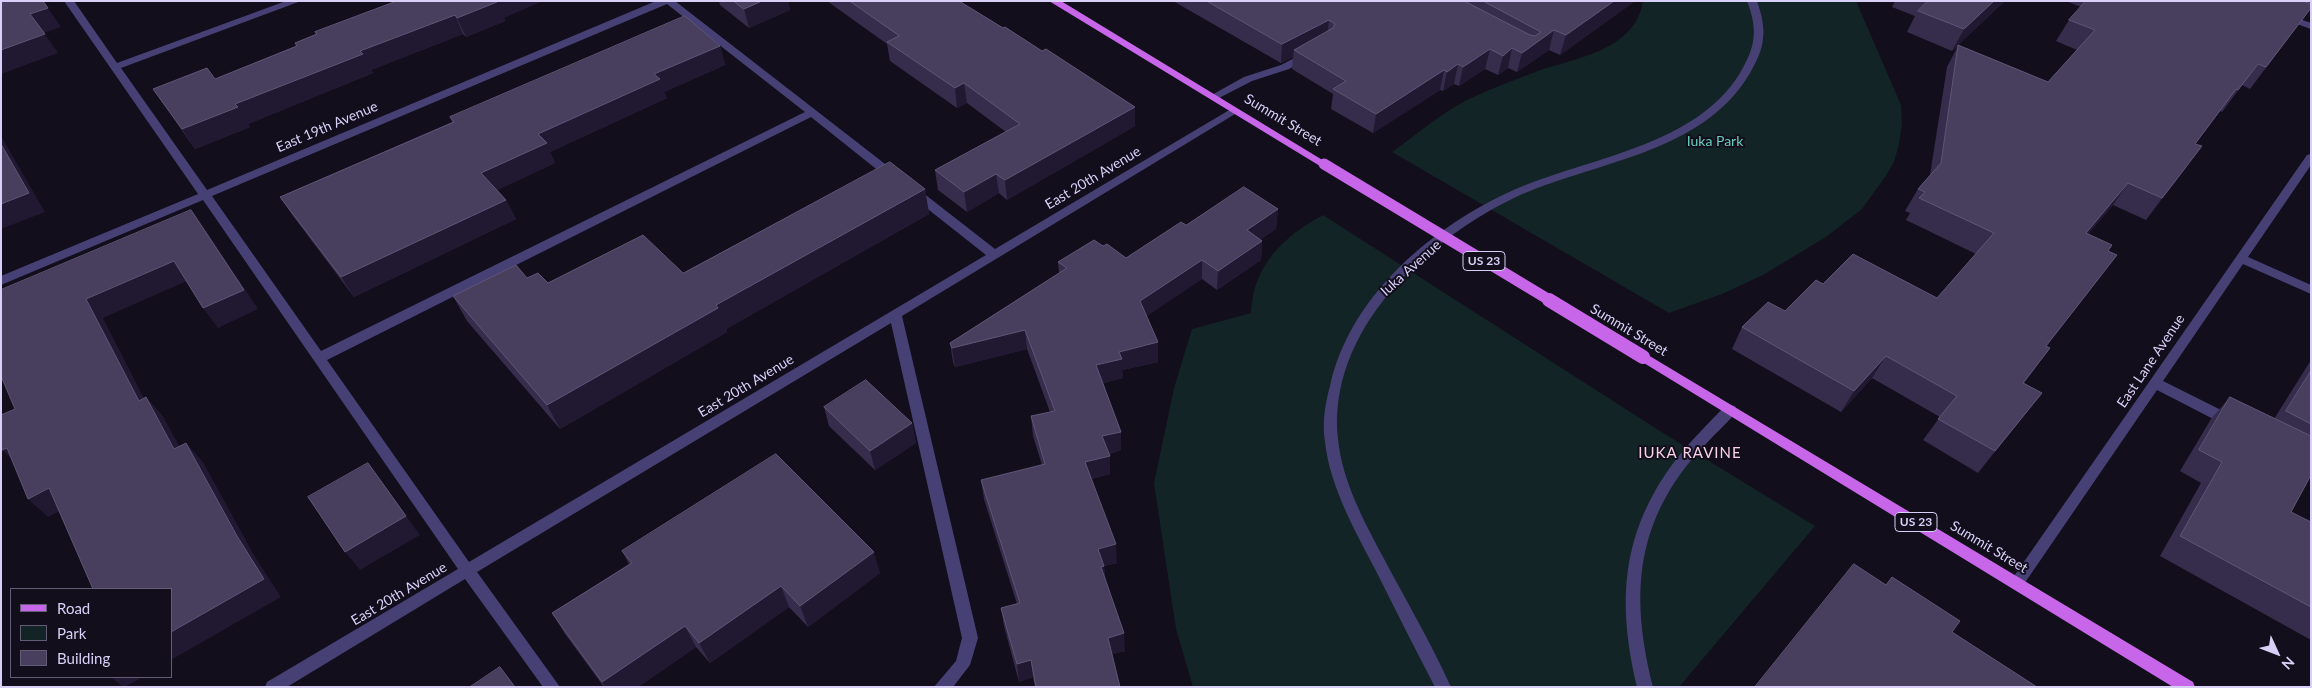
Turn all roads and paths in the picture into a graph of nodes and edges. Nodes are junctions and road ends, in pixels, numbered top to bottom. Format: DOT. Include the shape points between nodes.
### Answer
graph roads {
  1 [pos="69,1"];
  2 [pos="296,1"];
  3 [pos="665,1"];
  4 [pos="669,1"];
  5 [pos="1054,1"];
  6 [pos="1752,1"];
  7 [pos="2276,14"];
  8 [pos="2311,26"];
  9 [pos="1318,48"];
  10 [pos="115,67"];
  11 [pos="1213,97"];
  12 [pos="1235,110"];
  13 [pos="812,113"];
  14 [pos="2311,157"];
  15 [pos="204,195"];
  16 [pos="994,255"];
  17 [pos="2240,258"];
  18 [pos="1,281"];
  19 [pos="2311,290"];
  20 [pos="895,314"];
  21 [pos="318,358"];
  22 [pos="2155,383"];
  23 [pos="1730,410"];
  24 [pos="2245,428"];
  25 [pos="467,570"];
  26 [pos="2017,583"];
  27 [pos="273,687"];
  28 [pos="552,687"];
  29 [pos="942,687"];
  30 [pos="1443,687"];
  31 [pos="1645,687"];
  32 [pos="2187,687"];
  1 -- 10 [label="street"];
  2 -- 10 [label="street"];
  3 -- 15 [label="street, East 19th Avenue"];
  4 -- 13 [label="street"];
  5 -- 11 [label="main road, Summit Street / US 23"];
  6 -- 30 [label="street, Iuka Avenue" via="1759,26 1757,50 1749,70 1735,90 1716,108 1653,144 1543,181 1472,217 1418,257 1386,288 1350,338 1337,376 1331,413 1332,447 1359,525"];
  7 -- 8 [label="street"];
  9 -- 11 [label="street" via="1285,67 1248,79"];
  10 -- 15 [label="street"];
  11 -- 12 [label="main road, Summit Street / US 23"];
  12 -- 16 [label="street, East 20th Avenue"];
  12 -- 23 [label="main road, Summit Street / US 23, bridge"];
  13 -- 16 [label="street"];
  13 -- 21 [label="street"];
  14 -- 17 [label="street, East Lane Avenue"];
  15 -- 18 [label="street, East 19th Avenue"];
  15 -- 21 [label="street"];
  16 -- 20 [label="street, East 20th Avenue"];
  17 -- 19 [label="street"];
  17 -- 22 [label="street, East Lane Avenue"];
  20 -- 25 [label="street, East 20th Avenue"];
  20 -- 29 [label="street" via="970,638 968,656"];
  21 -- 25 [label="street"];
  22 -- 24 [label="street"];
  22 -- 26 [label="street, East Lane Avenue"];
  23 -- 26 [label="main road, Summit Street / US 23"];
  23 -- 31 [label="street" via="1664,485 1634,555 1632,615"];
  25 -- 27 [label="street, East 20th Avenue"];
  25 -- 28 [label="street"];
  26 -- 32 [label="main road, Summit Street / US 23"];
}
